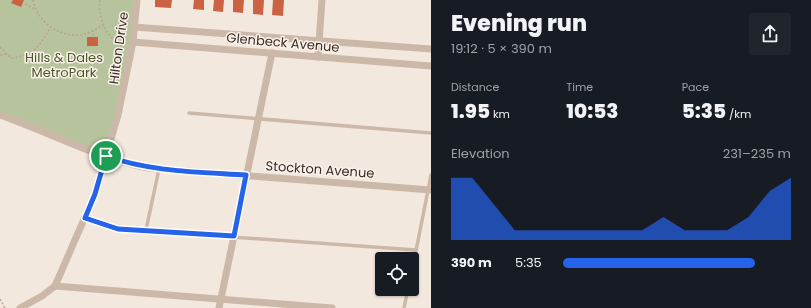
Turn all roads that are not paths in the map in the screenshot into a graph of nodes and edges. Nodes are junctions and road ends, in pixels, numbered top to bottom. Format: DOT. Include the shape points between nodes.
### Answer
graph roads {
  1 [pos="137,0"];
  2 [pos="322,0"];
  3 [pos="134,27"];
  4 [pos="319,41"];
  5 [pos="133,42"];
  6 [pos="431,49"];
  7 [pos="272,53"];
  8 [pos="318,57"];
  9 [pos="431,66"];
  10 [pos="189,113"];
  11 [pos="0,115"];
  12 [pos="258,120"];
  13 [pos="431,133"];
  14 [pos="106,156"];
  15 [pos="159,169"];
  16 [pos="246,175"];
  17 [pos="431,175"];
  18 [pos="429,190"];
  19 [pos="85,218"];
  20 [pos="146,230"];
  21 [pos="234,236"];
  22 [pos="416,250"];
  23 [pos="55,286"];
  24 [pos="407,296"];
  25 [pos="221,299"];
  26 [pos="20,308"];
  27 [pos="219,308"];
  28 [pos="332,308"];
  29 [pos="404,308"];
  1 -- 3 [label="street, Hilton Drive"];
  2 -- 4 [label="street"];
  3 -- 4 [label="street, Glenbeck Avenue"];
  3 -- 5 [label="street, Hilton Drive"];
  4 -- 6 [label="street, Glenbeck Avenue"];
  4 -- 8 [label="street"];
  5 -- 7 [label="street, Glenbeck Avenue"];
  5 -- 14 [label="street, Hilton Drive" via="118,115"];
  7 -- 8 [label="street, Glenbeck Avenue"];
  7 -- 12 [label="street"];
  8 -- 9 [label="street, Glenbeck Avenue"];
  10 -- 12 [label="lane"];
  11 -- 14 [label="street, Stockton Avenue"];
  12 -- 13 [label="lane"];
  12 -- 16 [label="street"];
  14 -- 15 [label="street, Stockton Avenue" via="130,165"];
  14 -- 19 [label="street, Hilton Drive"];
  15 -- 16 [label="street, Stockton Avenue"];
  15 -- 20 [label="lane"];
  16 -- 18 [label="street, Stockton Avenue"];
  16 -- 21 [label="street"];
  17 -- 18 [label="lane"];
  18 -- 22 [label="lane"];
  19 -- 20 [label="lane" via="118,229"];
  19 -- 23 [label="street, Hilton Drive"];
  20 -- 21 [label="lane"];
  21 -- 22 [label="lane"];
  21 -- 25 [label="street"];
  23 -- 25 [label="street"];
  23 -- 26 [label="street"];
  24 -- 29 [label="lane"];
  25 -- 27 [label="street"];
  25 -- 28 [label="street"];
}
